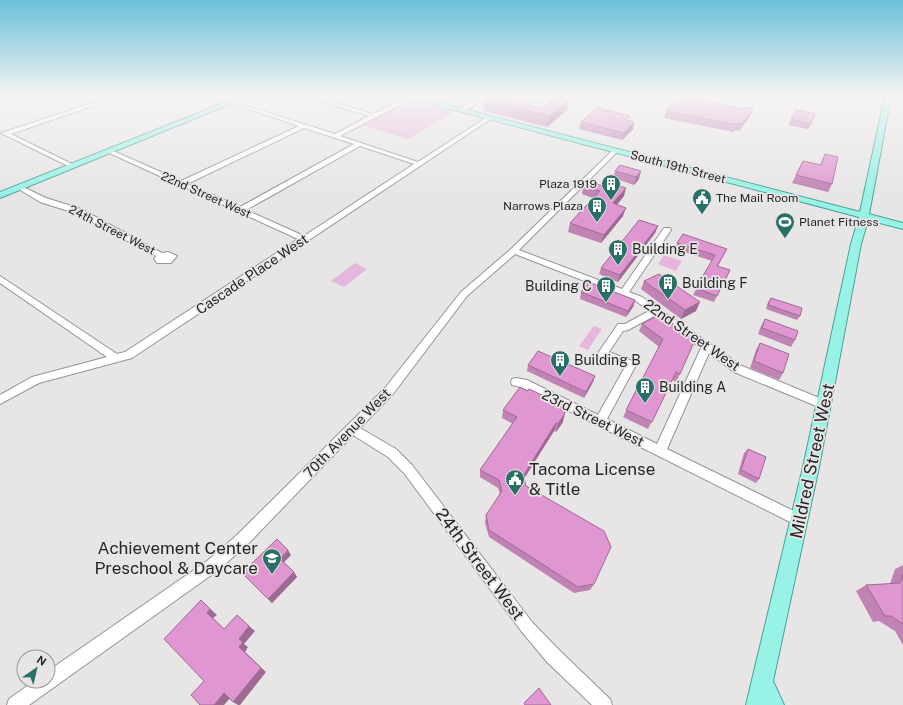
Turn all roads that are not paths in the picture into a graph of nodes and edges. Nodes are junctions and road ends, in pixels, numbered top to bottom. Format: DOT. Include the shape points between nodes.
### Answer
graph roads {
  1 [pos="13,129"];
  2 [pos="165,129"];
  3 [pos="297,129"];
  4 [pos="312,129"];
  5 [pos="349,129"];
  6 [pos="472,129"];
  7 [pos="531,129"];
  8 [pos="881,129"];
  9 [pos="3,132"];
  10 [pos="335,136"];
  11 [pos="359,144"];
  12 [pos="109,151"];
  13 [pos="615,151"];
  14 [pos="419,164"];
  15 [pos="72,166"];
  16 [pos="181,184"];
  17 [pos="19,187"];
  18 [pos="0,195"];
  19 [pos="240,210"];
  20 [pos="863,216"];
  21 [pos="903,226"];
  22 [pos="667,230"];
  23 [pos="304,239"];
  24 [pos="514,251"];
  25 [pos="161,256"];
  26 [pos="0,279"];
  27 [pos="624,292"];
  28 [pos="658,310"];
  29 [pos="707,346"];
  30 [pos="117,359"];
  31 [pos="516,382"];
  32 [pos="0,400"];
  33 [pos="824,405"];
  34 [pos="600,421"];
  35 [pos="352,428"];
  36 [pos="660,450"];
  37 [pos="799,520"];
  38 [pos="56,675"];
  39 [pos="762,681"];
  40 [pos="37,689"];
  41 [pos="15,705"];
  42 [pos="604,705"];
  43 [pos="757,705"];
  44 [pos="773,705"];
  1 -- 9 [label="street"];
  2 -- 12 [label="main road"];
  3 -- 16 [label="street"];
  4 -- 10 [label="street"];
  5 -- 10 [label="street"];
  6 -- 14 [label="street, Cascade Place West"];
  7 -- 13 [label="main road, South 19th Street"];
  8 -- 20 [label="main road, Mildred Street West"];
  9 -- 15 [label="street"];
  10 -- 11 [label="street"];
  11 -- 14 [label="street"];
  11 -- 19 [label="street"];
  12 -- 15 [label="main road"];
  12 -- 16 [label="street, 22nd Street West"];
  13 -- 20 [label="main road, South 19th Street"];
  13 -- 24 [label="street, 70th Avenue West"];
  14 -- 23 [label="street, Cascade Place West"];
  15 -- 17 [label="main road"];
  16 -- 19 [label="street, 22nd Street West"];
  17 -- 18 [label="main road"];
  17 -- 25 [label="street, 24th Street West" via="43,200 78,211"];
  19 -- 23 [label="street, 22nd Street West"];
  20 -- 21 [label="main road, South 19th Street"];
  20 -- 33 [label="main road, Mildred Street West"];
  22 -- 27 [label="street"];
  23 -- 30 [label="street, Cascade Place West" via="144,346"];
  24 -- 27 [label="street, 22nd Street West"];
  24 -- 35 [label="street, 70th Avenue West" via="464,294 396,383"];
  26 -- 30 [label="street"];
  27 -- 28 [label="street, 22nd Street West"];
  28 -- 29 [label="street, 22nd Street West"];
  28 -- 34 [label="street" via="625,328 621,326 603,353 631,365"];
  29 -- 33 [label="street, 22nd Street West" via="753,376"];
  29 -- 36 [label="street"];
  30 -- 32 [label="street, Cascade Place West" via="36,380"];
  31 -- 34 [label="street, 23rd Street West" via="524,383"];
  33 -- 37 [label="main road, Mildred Street West"];
  34 -- 36 [label="street, 23rd Street West"];
  35 -- 38 [label="street, 70th Avenue West" via="229,552"];
  35 -- 42 [label="street, 24th Street West" via="392,453 408,468 527,627 552,656"];
  36 -- 37 [label="street, 23rd Street West"];
  37 -- 39 [label="main road, Mildred Street West"];
  39 -- 43 [label="main road, Mildred Street West"];
  39 -- 44 [label="main road"];
  40 -- 41 [label="street, 70th Avenue West"];
}
